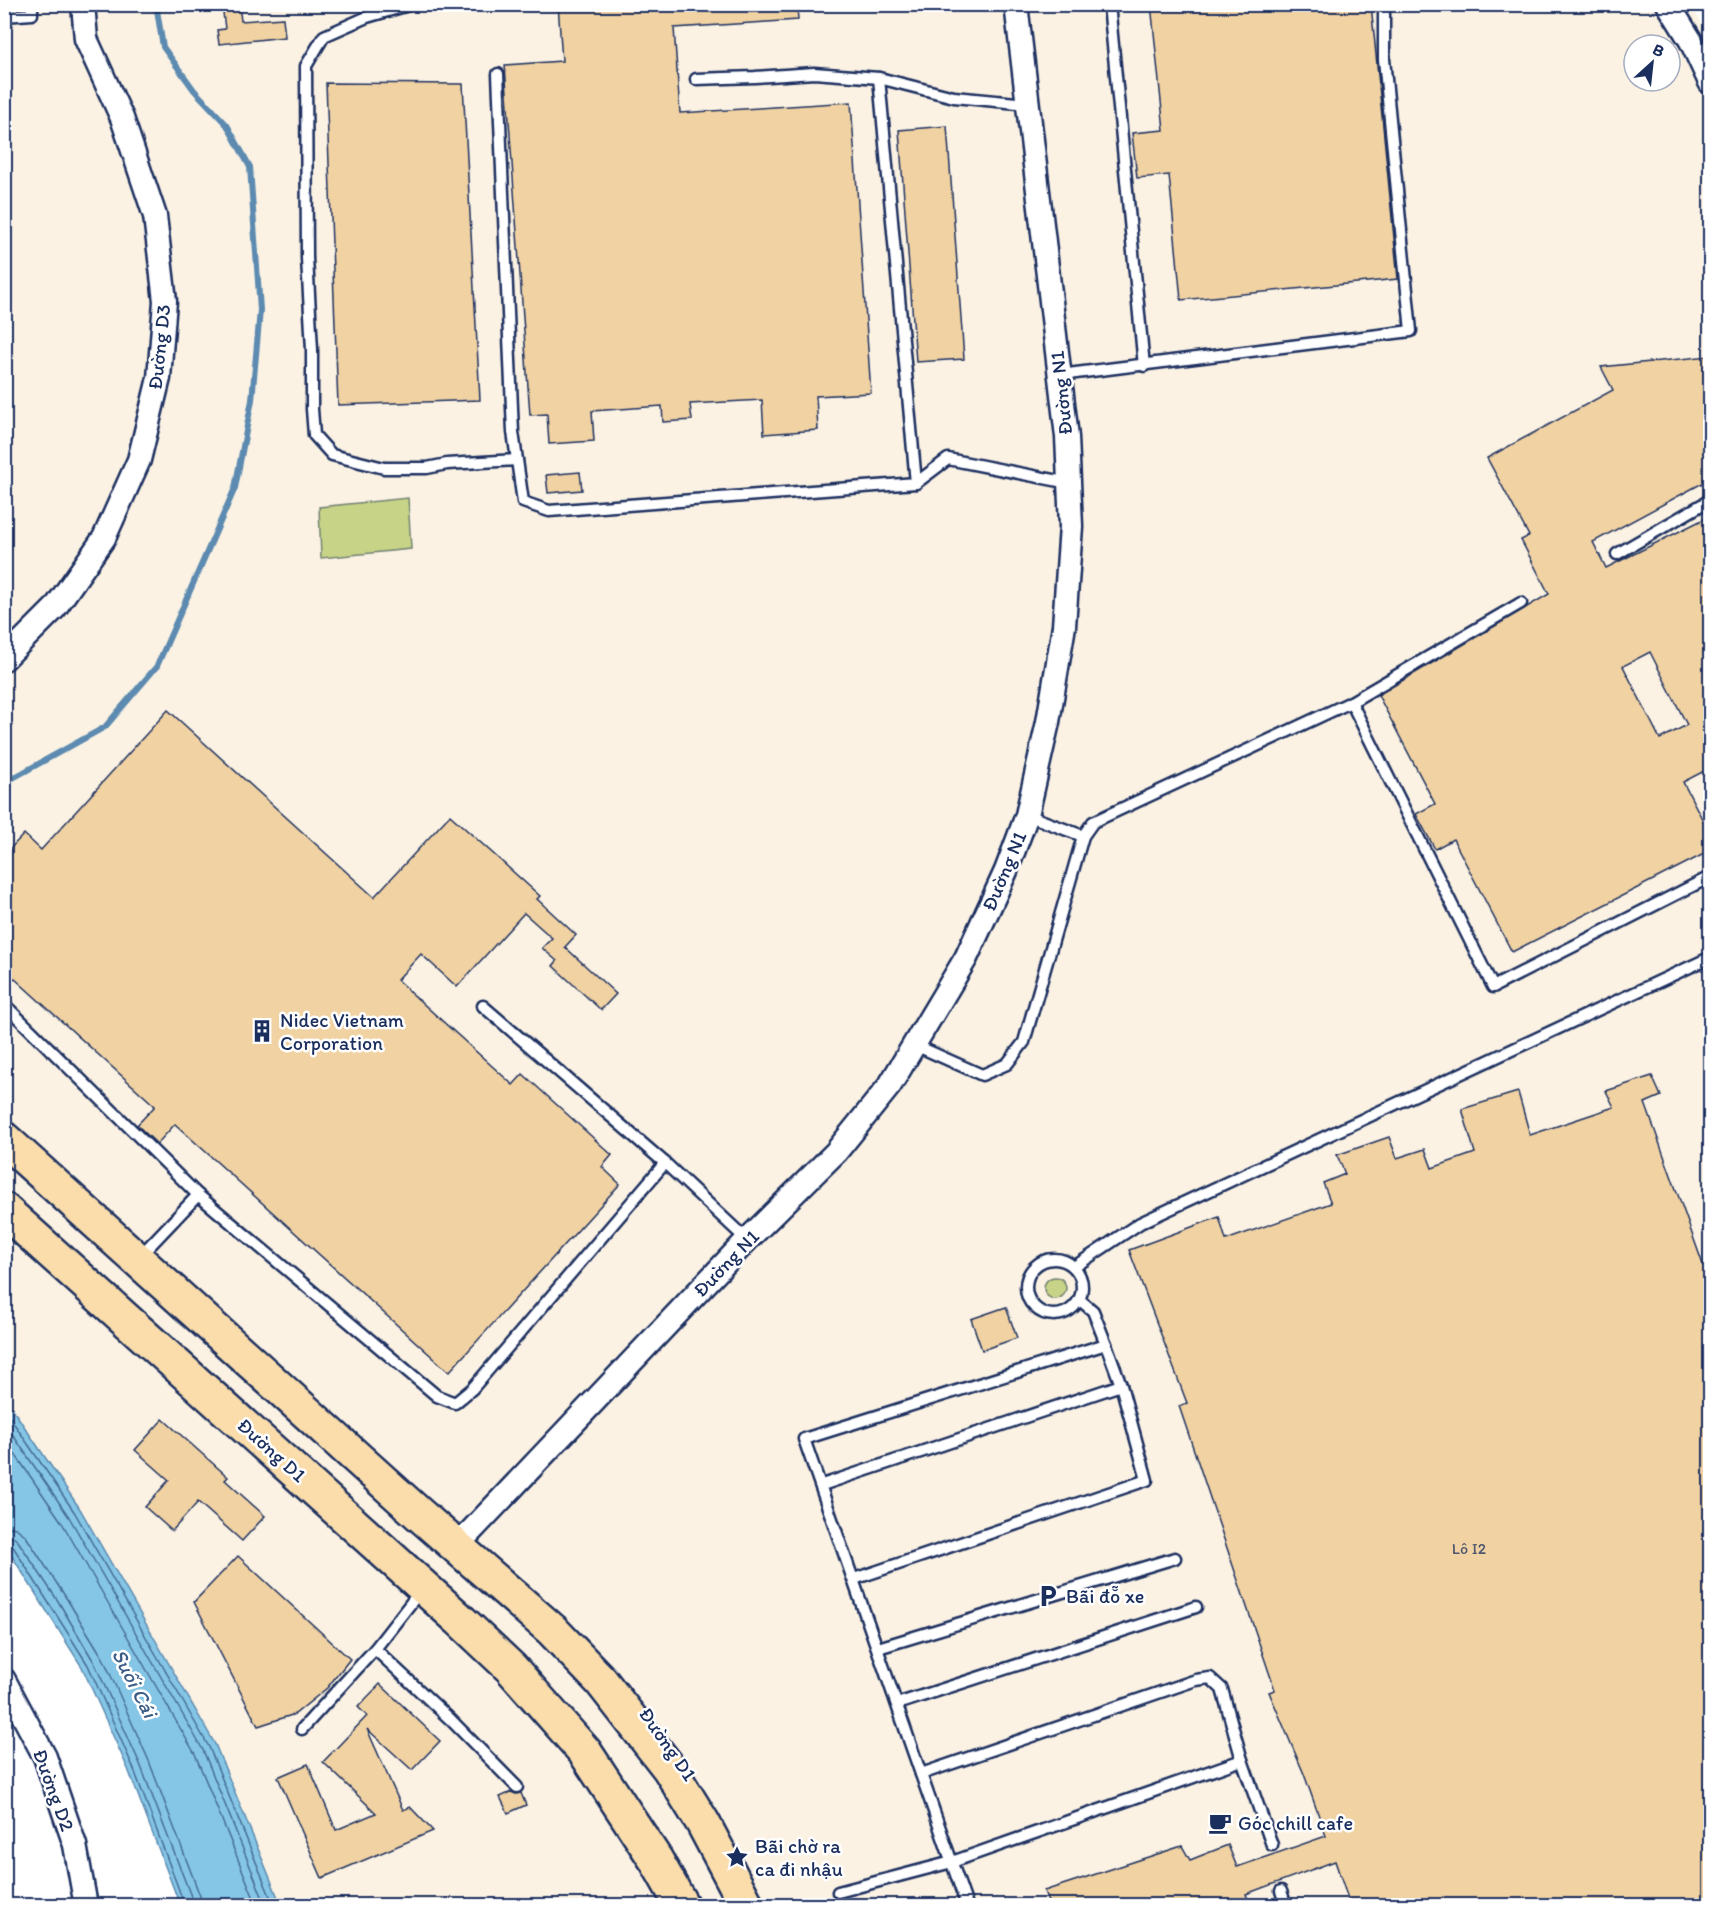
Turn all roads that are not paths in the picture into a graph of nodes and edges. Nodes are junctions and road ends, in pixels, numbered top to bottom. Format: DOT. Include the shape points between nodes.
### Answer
graph roads {
  1 [pos="32,4"];
  2 [pos="82,4"];
  3 [pos="412,4"];
  4 [pos="1016,4"];
  5 [pos="1109,4"];
  6 [pos="1384,4"];
  7 [pos="1668,4"];
  8 [pos="4,16"];
  9 [pos="498,74"];
  10 [pos="879,78"];
  11 [pos="696,79"];
  12 [pos="1710,82"];
  13 [pos="1028,104"];
  14 [pos="1144,366"];
  15 [pos="1060,375"];
  16 [pos="517,460"];
  17 [pos="916,483"];
  18 [pos="1069,483"];
  19 [pos="1710,500"];
  20 [pos="1617,554"];
  21 [pos="1521,603"];
  22 [pos="4,659"];
  23 [pos="1351,702"];
  24 [pos="1027,815"];
  25 [pos="1083,836"];
  26 [pos="1710,877"];
  27 [pos="1710,960"];
  28 [pos="4,1004"];
  29 [pos="483,1006"];
  30 [pos="915,1045"];
  31 [pos="4,1120"];
  32 [pos="4,1138"];
  33 [pos="665,1163"];
  34 [pos="198,1195"];
  35 [pos="4,1210"];
  36 [pos="88,1214"];
  37 [pos="4,1226"];
  38 [pos="747,1240"];
  39 [pos="137,1259"];
  40 [pos="1074,1267"];
  41 [pos="71,1269"];
  42 [pos="104,1298"];
  43 [pos="1080,1300"];
  44 [pos="1106,1344"];
  45 [pos="1121,1385"];
  46 [pos="822,1485"];
  47 [pos="456,1547"];
  48 [pos="1175,1558"];
  49 [pos="854,1578"];
  50 [pos="423,1587"];
  51 [pos="1196,1607"];
  52 [pos="878,1648"];
  53 [pos="375,1649"];
  54 [pos="4,1680"];
  55 [pos="897,1704"];
  56 [pos="302,1729"];
  57 [pos="1242,1760"];
  58 [pos="921,1774"];
  59 [pos="517,1787"];
  60 [pos="1272,1845"];
  61 [pos="656,1860"];
  62 [pos="952,1862"];
  63 [pos="1281,1891"];
  64 [pos="838,1892"];
  65 [pos="747,1904"];
  66 [pos="86,1905"];
  67 [pos="665,1905"];
  68 [pos="682,1905"];
  69 [pos="967,1905"];
  70 [pos="1286,1905"];
  1 -- 8 [label="lane" via="32,14"];
  2 -- 22 [label="street, Đường D3" via="86,39 122,118 155,216 165,301 159,378 139,460 104,538 55,608"];
  3 -- 16 [label="lane" via="367,17 324,36 306,66 307,258 314,435 332,455 384,468"];
  4 -- 13 [label="street, Đường N1"];
  5 -- 14 [label="lane"];
  6 -- 14 [label="lane" via="1384,59 1411,331"];
  7 -- 12 [label="street"];
  9 -- 16 [label="lane"];
  10 -- 11 [label="lane" via="814,73"];
  10 -- 13 [label="lane" via="954,97"];
  10 -- 17 [label="lane"];
  13 -- 15 [label="street, Đường N1"];
  14 -- 15 [label="lane"];
  15 -- 18 [label="street, Đường N1"];
  16 -- 17 [label="lane" via="523,502 549,511"];
  17 -- 18 [label="lane" via="948,459"];
  18 -- 24 [label="street, Đường N1" via="1071,526 1064,626"];
  19 -- 20 [label="lane"];
  21 -- 23 [label="lane"];
  23 -- 25 [label="lane" via="1093,822"];
  23 -- 26 [label="lane" via="1493,987"];
  24 -- 25 [label="lane"];
  24 -- 30 [label="street, Đường N1" via="966,958"];
  25 -- 30 [label="lane" via="1024,1042 1007,1064 982,1076"];
  27 -- 40 [label="lane" via="1140,1223"];
  28 -- 34 [label="lane"];
  29 -- 33 [label="lane"];
  30 -- 38 [label="street, Đường N1" via="890,1085 836,1152"];
  31 -- 36 [label="main road, Đường D1" via="78,1185"];
  32 -- 36 [label="main road, Đường D1"];
  33 -- 34 [label="lane" via="472,1389 455,1403 437,1396"];
  33 -- 38 [label="lane"];
  34 -- 39 [label="lane"];
  35 -- 41 [label="main road, Đường D1"];
  36 -- 39 [label="main road, Đường D1"];
  37 -- 41 [label="main road, Đường D1" via="33,1252"];
  38 -- 47 [label="street, Đường N1"];
  39 -- 42 [label="main road"];
  39 -- 47 [label="main road, Đường D1"];
  40 -- 43 [label="lane" via="1082,1282"];
  40 -- 43 [label="lane" via="1058,1260 1041,1263 1029,1275 1027,1292 1035,1307 1050,1315 1068,1312"];
  41 -- 42 [label="main road, Đường D1"];
  42 -- 50 [label="main road, Đường D1"];
  43 -- 44 [label="lane" via="1094,1311"];
  44 -- 45 [label="lane"];
  44 -- 46 [label="lane" via="804,1439"];
  45 -- 46 [label="lane"];
  45 -- 49 [label="lane" via="1147,1480"];
  46 -- 49 [label="lane"];
  47 -- 50 [label="main road"];
  47 -- 65 [label="main road, Đường D1" via="552,1630 601,1681 669,1768"];
  48 -- 52 [label="lane"];
  49 -- 52 [label="lane"];
  50 -- 53 [label="lane"];
  50 -- 61 [label="main road, Đường D1" via="511,1668 585,1752"];
  51 -- 55 [label="lane"];
  52 -- 55 [label="lane"];
  53 -- 56 [label="lane"];
  53 -- 59 [label="lane"];
  54 -- 66 [label="street, Đường D2" via="45,1757 75,1845"];
  55 -- 58 [label="lane"];
  57 -- 58 [label="lane" via="1222,1689 1210,1678"];
  57 -- 60 [label="lane"];
  57 -- 62 [label="lane"];
  58 -- 62 [label="lane"];
  61 -- 67 [label="main road" via="654,1884"];
  61 -- 68 [label="main road, Đường D1"];
  62 -- 64 [label="lane"];
  62 -- 69 [label="lane"];
  63 -- 70 [label="lane"];
}
